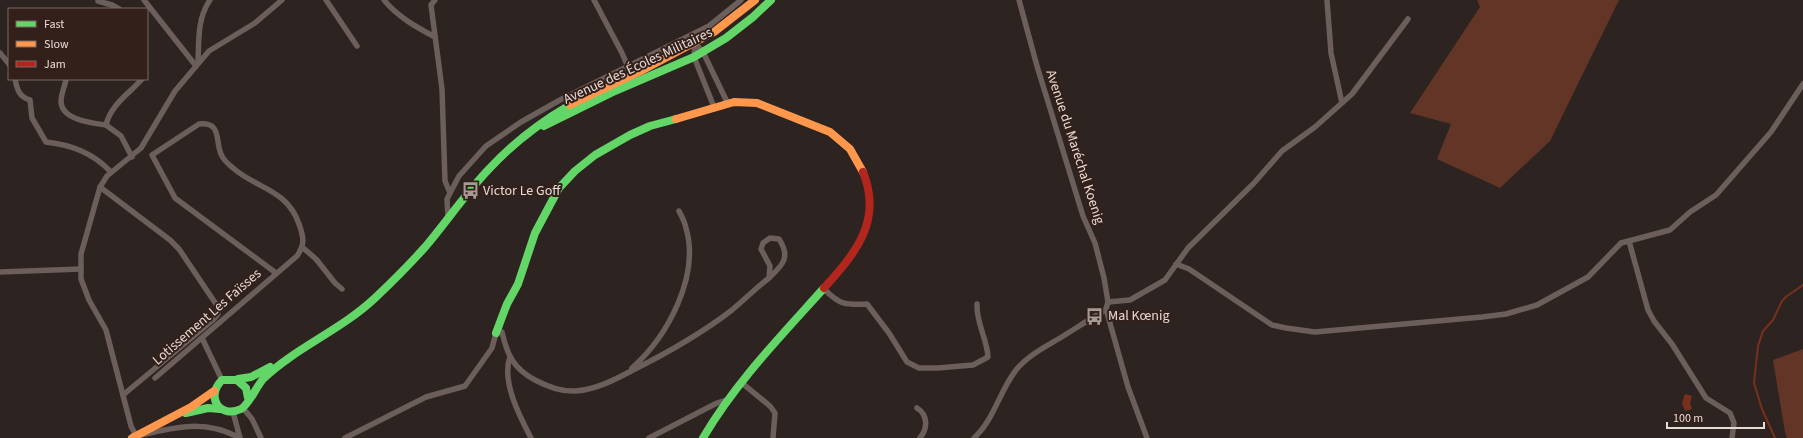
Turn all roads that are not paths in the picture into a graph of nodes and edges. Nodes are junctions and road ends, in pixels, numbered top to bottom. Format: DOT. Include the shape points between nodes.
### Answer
graph roads {
  1 [pos="144,0"];
  2 [pos="210,0"];
  3 [pos="282,0"];
  4 [pos="326,0"];
  5 [pos="384,0"];
  6 [pos="435,0"];
  7 [pos="594,0"];
  8 [pos="741,0"];
  9 [pos="755,0"];
  10 [pos="771,0"];
  11 [pos="1019,0"];
  12 [pos="1327,0"];
  13 [pos="98,1"];
  14 [pos="117,8"];
  15 [pos="1408,19"];
  16 [pos="435,37"];
  17 [pos="695,43"];
  18 [pos="357,46"];
  19 [pos="703,52"];
  20 [pos="0,53"];
  21 [pos="694,57"];
  22 [pos="8,63"];
  23 [pos="197,64"];
  24 [pos="628,67"];
  25 [pos="15,80"];
  26 [pos="66,80"];
  27 [pos="141,80"];
  28 [pos="1803,84"];
  29 [pos="1342,103"];
  30 [pos="728,104"];
  31 [pos="714,107"];
  32 [pos="106,125"];
  33 [pos="529,133"];
  34 [pos="132,157"];
  35 [pos="110,172"];
  36 [pos="100,187"];
  37 [pos="450,193"];
  38 [pos="679,211"];
  39 [pos="448,217"];
  40 [pos="1629,241"];
  41 [pos="302,248"];
  42 [pos="1176,264"];
  43 [pos="81,269"];
  44 [pos="0,272"];
  45 [pos="276,273"];
  46 [pos="768,278"];
  47 [pos="342,289"];
  48 [pos="824,289"];
  49 [pos="1108,302"];
  50 [pos="978,304"];
  51 [pos="1106,309"];
  52 [pos="496,333"];
  53 [pos="202,338"];
  54 [pos="510,357"];
  55 [pos="277,366"];
  56 [pos="626,374"];
  57 [pos="155,378"];
  58 [pos="222,380"];
  59 [pos="238,380"];
  60 [pos="742,384"];
  61 [pos="214,391"];
  62 [pos="123,395"];
  63 [pos="248,398"];
  64 [pos="730,399"];
  65 [pos="243,408"];
  66 [pos="917,408"];
  67 [pos="220,409"];
  68 [pos="233,412"];
  69 [pos="166,420"];
  70 [pos="134,437"];
  71 [pos="260,437"];
  72 [pos="349,437"];
  73 [pos="240,438"];
  74 [pos="532,438"];
  75 [pos="648,438"];
  76 [pos="703,438"];
  77 [pos="773,438"];
  78 [pos="920,438"];
  79 [pos="974,438"];
  80 [pos="1147,438"];
  81 [pos="1732,438"];
  1 -- 23 [label="street"];
  2 -- 23 [label="street" via="203,10 199,24"];
  3 -- 23 [label="street" via="255,23 209,51"];
  4 -- 18 [label="street"];
  5 -- 16 [label="street" via="416,28"];
  6 -- 16 [label="street" via="431,5"];
  7 -- 24 [label="street"];
  8 -- 24 [label="street" via="709,26"];
  9 -- 17 [label="street, Avenue des Écoles Militaires" via="714,32"];
  10 -- 19 [label="street, Avenue des Écoles Militaires" via="754,17"];
  11 -- 49 [label="street, Avenue du Maréchal Koenig" via="1036,66 1083,216 1095,243"];
  12 -- 29 [label="street" via="1331,53"];
  13 -- 14 [label="street"];
  15 -- 29 [label="street" via="1352,94"];
  16 -- 37 [label="street" via="442,89 445,181"];
  17 -- 19 [label="street"];
  17 -- 21 [label="street"];
  17 -- 33 [label="street, Avenue des Écoles Militaires" via="576,101"];
  19 -- 21 [label="street, Avenue des Écoles Militaires"];
  19 -- 30 [label="street"];
  20 -- 22 [label="street"];
  21 -- 31 [label="street"];
  21 -- 33 [label="street, Avenue des Écoles Militaires" via="615,91"];
  23 -- 34 [label="street" via="176,91 141,148"];
  24 -- 37 [label="street" via="521,122 486,146 459,176"];
  25 -- 35 [label="street" via="19,93 24,99 30,100 32,118 46,142 63,144 94,156"];
  26 -- 32 [label="street" via="61,101 68,114 91,123"];
  27 -- 32 [label="street" via="122,97 107,118"];
  28 -- 40 [label="street" via="1771,132 1716,195 1690,212 1670,230"];
  29 -- 42 [label="street" via="1282,151 1254,183 1188,248"];
  30 -- 31 [label="street"];
  30 -- 48 [label="street" via="757,103 830,132 850,149 862,169 869,186 870,209 866,228 857,249"];
  31 -- 52 [label="street" via="656,124 630,135 595,155 559,188 535,233 518,284"];
  32 -- 34 [label="street" via="121,136"];
  33 -- 39 [label="street, Avenue des Écoles Militaires" via="490,168"];
  34 -- 35 [label="street"];
  35 -- 36 [label="street"];
  36 -- 43 [label="street" via="81,254"];
  36 -- 62 [label="street" via="179,249 218,307 218,314 213,320"];
  37 -- 39 [label="street" via="447,199"];
  38 -- 56 [label="street" via="687,229 689,243 683,290 667,327 656,343"];
  39 -- 55 [label="street, Avenue des Écoles Militaires" via="425,247 374,299 338,328"];
  40 -- 42 [label="street" via="1621,243 1588,277 1537,305 1506,314 1315,332 1272,326 1189,269"];
  40 -- 81 [label="street" via="1648,310 1706,398 1730,413 1734,423"];
  41 -- 45 [label="street, Lotissement Les Faïsses" via="297,256"];
  41 -- 45 [label="street, Lotissement Les Faïsses" via="302,231 288,204 274,192 236,171 226,162 213,127 199,124 152,155 176,198"];
  41 -- 47 [label="street" via="316,259"];
  42 -- 49 [label="street" via="1165,280 1138,296 1130,300"];
  43 -- 44 [label="street"];
  43 -- 62 [label="street" via="81,279 89,300 106,330"];
  45 -- 53 [label="street, Lotissement Les Faïsses"];
  46 -- 46 [label="street" via="781,266 786,257 779,239 770,238 763,242 761,249 770,266"];
  46 -- 56 [label="street" via="731,310 695,335"];
  48 -- 50 [label="street" via="836,301 846,305 867,304 907,362 919,368 973,365 988,357 977,316"];
  48 -- 60 [label="street" via="772,346"];
  49 -- 51 [label="street"];
  51 -- 79 [label="street" via="1023,362 1006,386 986,425"];
  51 -- 80 [label="street" via="1128,387"];
  52 -- 54 [label="street" via="502,332"];
  52 -- 72 [label="street" via="492,348 464,386 426,397"];
  53 -- 57 [label="street, Lotissement Les Faïsses"];
  53 -- 58 [label="street"];
  54 -- 56 [label="street" via="529,377 555,389 588,389"];
  54 -- 74 [label="street" via="507,365 508,379 519,414"];
  55 -- 59 [label="street, Avenue des Écoles Militaires"];
  55 -- 63 [label="street, Avenue des Écoles Militaires"];
  58 -- 59 [label="street"];
  58 -- 61 [label="street"];
  59 -- 63 [label="street" via="246,387"];
  60 -- 64 [label="street"];
  60 -- 77 [label="street" via="775,413"];
  61 -- 67 [label="street" via="214,400"];
  61 -- 69 [label="street"];
  62 -- 70 [label="street"];
  63 -- 65 [label="street"];
  64 -- 75 [label="street"];
  64 -- 76 [label="street"];
  65 -- 68 [label="street"];
  65 -- 71 [label="street" via="252,419"];
  66 -- 78 [label="street" via="922,411 926,422"];
  67 -- 68 [label="street"];
  67 -- 69 [label="street" via="202,409"];
  68 -- 73 [label="street"];
  69 -- 70 [label="street"];
  70 -- 73 [label="street" via="194,426 213,427"];
}
